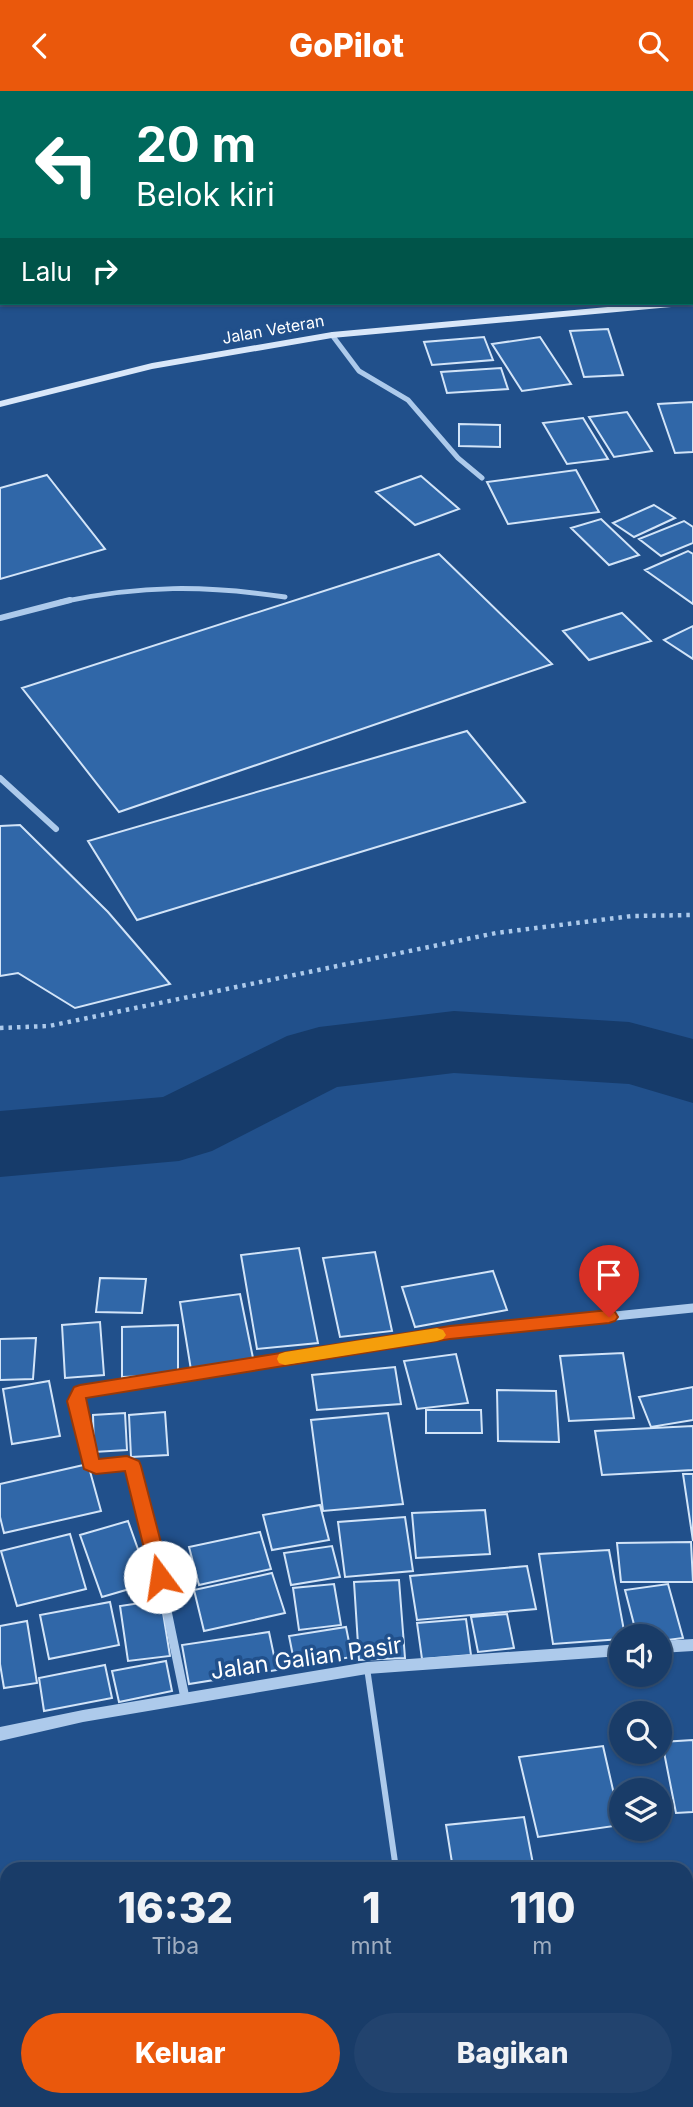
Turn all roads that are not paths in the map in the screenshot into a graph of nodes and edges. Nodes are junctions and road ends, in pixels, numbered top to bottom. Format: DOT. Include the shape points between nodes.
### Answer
graph roads {
  1 [pos="660,305"];
  2 [pos="332,335"];
  3 [pos="0,404"];
  4 [pos="482,478"];
  5 [pos="285,597"];
  6 [pos="0,618"];
  7 [pos="0,778"];
  8 [pos="56,829"];
  9 [pos="693,1308"];
  10 [pos="693,1645"];
  11 [pos="672,1646"];
  12 [pos="609,1651"];
  13 [pos="367,1668"];
  14 [pos="185,1698"];
  15 [pos="0,1734"];
  16 [pos="395,1862"];
  1 -- 2 [label="main road, Jalan Veteran"];
  2 -- 3 [label="main road, Jalan Veteran" via="152,366"];
  2 -- 4 [label="street" via="359,371 408,400 458,458"];
  5 -- 6 [label="street" via="220,587 139,589"];
  7 -- 8 [label="street"];
  9 -- 14 [label="street" via="450,1333 80,1392 76,1401 91,1464 132,1466"];
  10 -- 11 [label="street"];
  12 -- 13 [label="street, Jalan Galian Pasir"];
  13 -- 14 [label="street, Jalan Galian Pasir"];
  13 -- 16 [label="lane"];
  14 -- 15 [label="street, Jalan Galian Pasir"];
}
